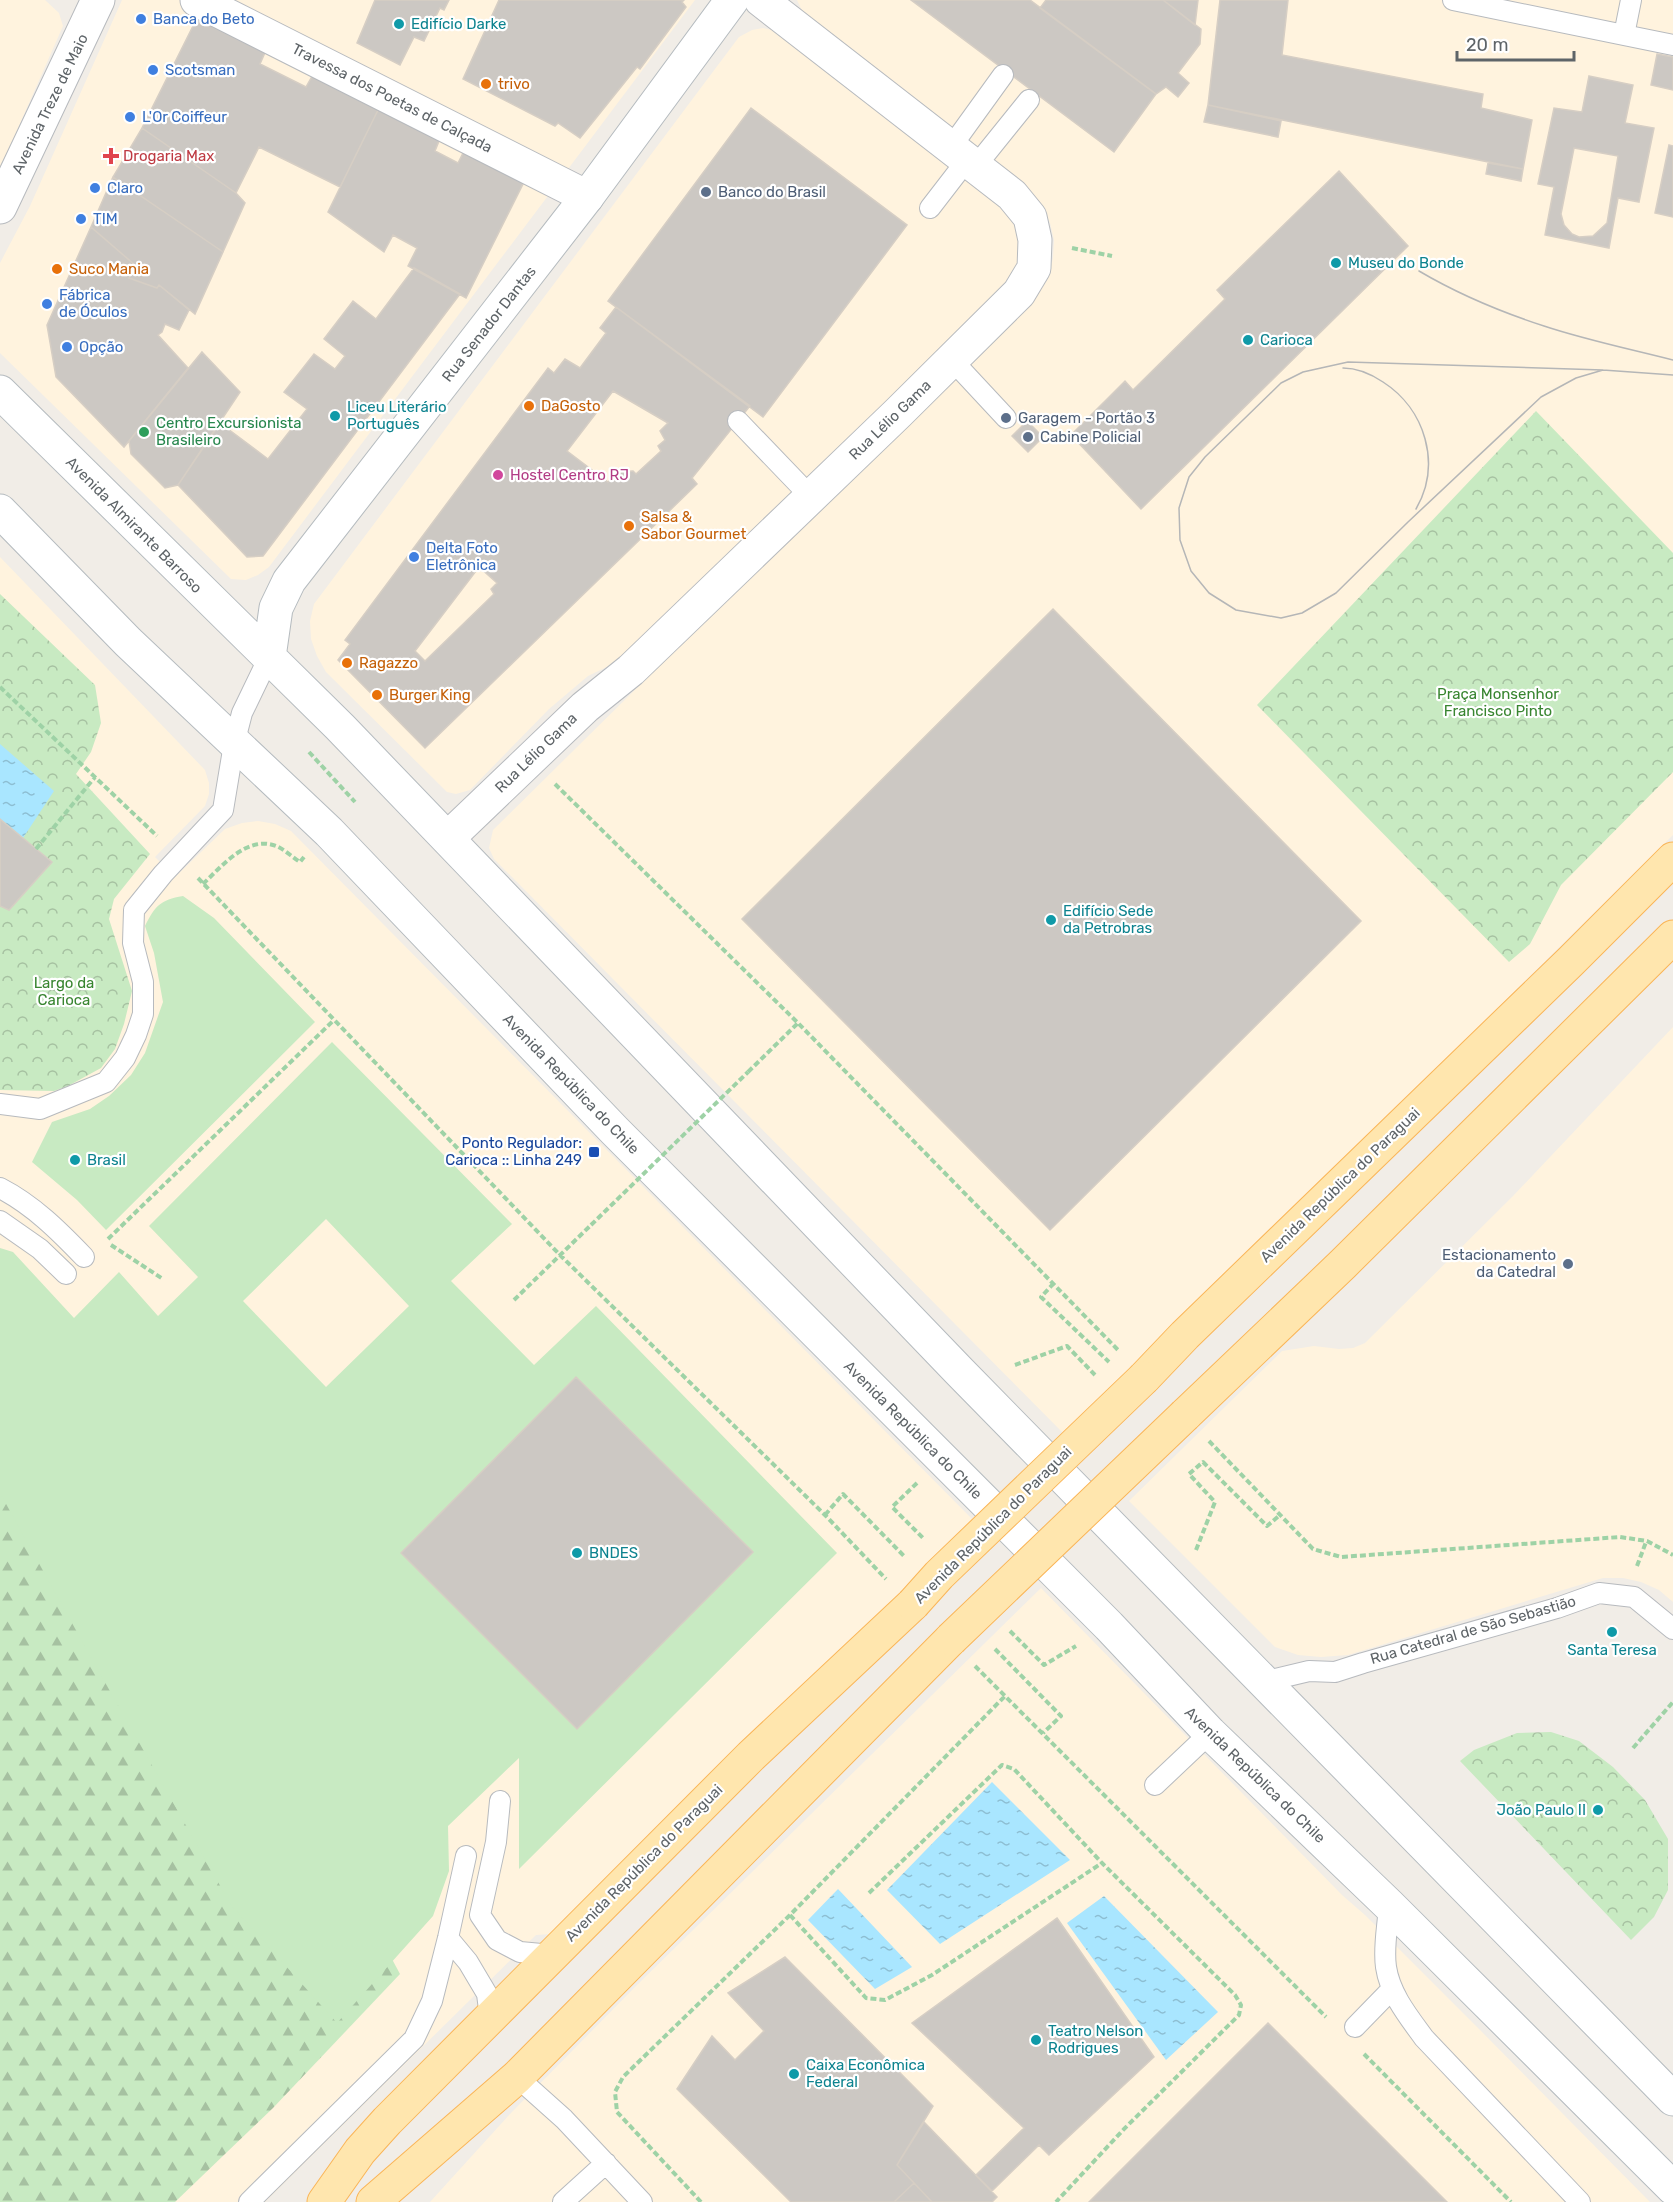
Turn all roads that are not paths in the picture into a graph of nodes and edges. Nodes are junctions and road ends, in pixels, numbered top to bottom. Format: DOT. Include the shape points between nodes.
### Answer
graph roads {
  1 [pos="197,0"];
  2 [pos="732,0"];
  3 [pos="761,0"];
  4 [pos="1453,0"];
  5 [pos="1631,0"];
  6 [pos="89,4"];
  7 [pos="1624,35"];
  8 [pos="1673,45"];
  9 [pos="1003,75"];
  10 [pos="1029,100"];
  11 [pos="964,158"];
  12 [pos="587,197"];
  13 [pos="0,207"];
  14 [pos="930,208"];
  15 [pos="952,360"];
  16 [pos="0,393"];
  17 [pos="1006,418"];
  18 [pos="738,421"];
  19 [pos="811,497"];
  20 [pos="0,511"];
  21 [pos="269,657"];
  22 [pos="234,744"];
  23 [pos="448,838"];
  24 [pos="1673,859"];
  25 [pos="1673,937"];
  26 [pos="0,1104"];
  27 [pos="0,1188"];
  28 [pos="0,1221"];
  29 [pos="84,1257"];
  30 [pos="66,1274"];
  31 [pos="1673,1629"];
  32 [pos="1263,1682"];
  33 [pos="1210,1733"];
  34 [pos="1155,1785"];
  35 [pos="500,1801"];
  36 [pos="466,1856"];
  37 [pos="1389,1905"];
  38 [pos="448,1938"];
  39 [pos="552,1955"];
  40 [pos="1392,1989"];
  41 [pos="490,2017"];
  42 [pos="1355,2027"];
  43 [pos="517,2077"];
  44 [pos="1673,2099"];
  45 [pos="606,2163"];
  46 [pos="1673,2188"];
  47 [pos="249,2202"];
  48 [pos="324,2202"];
  49 [pos="373,2202"];
  50 [pos="563,2202"];
  51 [pos="642,2202"];
  52 [pos="1580,2202"];
  1 -- 12 [label="main road, Travessa dos Poetas de Calçada"];
  2 -- 12 [label="main road, Rua Senador Dantas"];
  3 -- 11 [label="main road, Rua Lélio Gama"];
  4 -- 7 [label="lane"];
  5 -- 7 [label="lane"];
  6 -- 13 [label="main road, Avenida Treze de Maio"];
  7 -- 8 [label="lane"];
  9 -- 11 [label="lane"];
  10 -- 11 [label="lane"];
  11 -- 14 [label="lane"];
  11 -- 15 [label="main road, Rua Lélio Gama" via="1012,195 1030,217 1035,240 1034,268 1019,293"];
  12 -- 21 [label="main road, Rua Senador Dantas" via="289,582 276,608"];
  15 -- 17 [label="lane"];
  15 -- 19 [label="main road, Rua Lélio Gama"];
  16 -- 21 [label="main road, Avenida Almirante Barroso"];
  18 -- 19 [label="lane"];
  19 -- 23 [label="main road, Rua Lélio Gama"];
  20 -- 22 [label="main road"];
  21 -- 22 [label="lane" via="242,713"];
  21 -- 23 [label="main road"];
  22 -- 26 [label="lane" via="223,810 134,910 133,943 143,982 143,1014 125,1058 106,1082 40,1109"];
  22 -- 33 [label="main road, Avenida República do Chile" via="329,832 615,1131 1109,1626"];
  23 -- 32 [label="main road" via="967,1380"];
  24 -- 39 [label="main road, Avenida República do Paraguai, bridge" via="912,1605 751,1756"];
  25 -- 43 [label="main road, bridge" via="1343,1264 951,1640"];
  27 -- 29 [label="lane" via="19,1198"];
  28 -- 30 [label="lane" via="40,1249"];
  31 -- 32 [label="lane, Rua Catedral de São Sebastião" via="1634,1597 1599,1593 1335,1672 1310,1671"];
  32 -- 44 [label="main road"];
  33 -- 34 [label="lane"];
  33 -- 37 [label="main road, Avenida República do Chile"];
  35 -- 39 [label="lane" via="496,1842 480,1915 497,1940 520,1952"];
  36 -- 38 [label="lane"];
  37 -- 40 [label="lane" via="1386,1966"];
  37 -- 46 [label="main road, Avenida República do Chile"];
  38 -- 41 [label="lane" via="487,1994"];
  38 -- 47 [label="lane" via="432,2001 414,2039"];
  39 -- 41 [label="main road, Avenida República do Paraguai"];
  40 -- 42 [label="lane"];
  40 -- 52 [label="lane" via="1424,2038"];
  41 -- 48 [label="main road, Avenida República do Paraguai" via="360,2151"];
  43 -- 45 [label="lane"];
  43 -- 49 [label="main road"];
  45 -- 50 [label="lane"];
  45 -- 51 [label="lane"];
}
